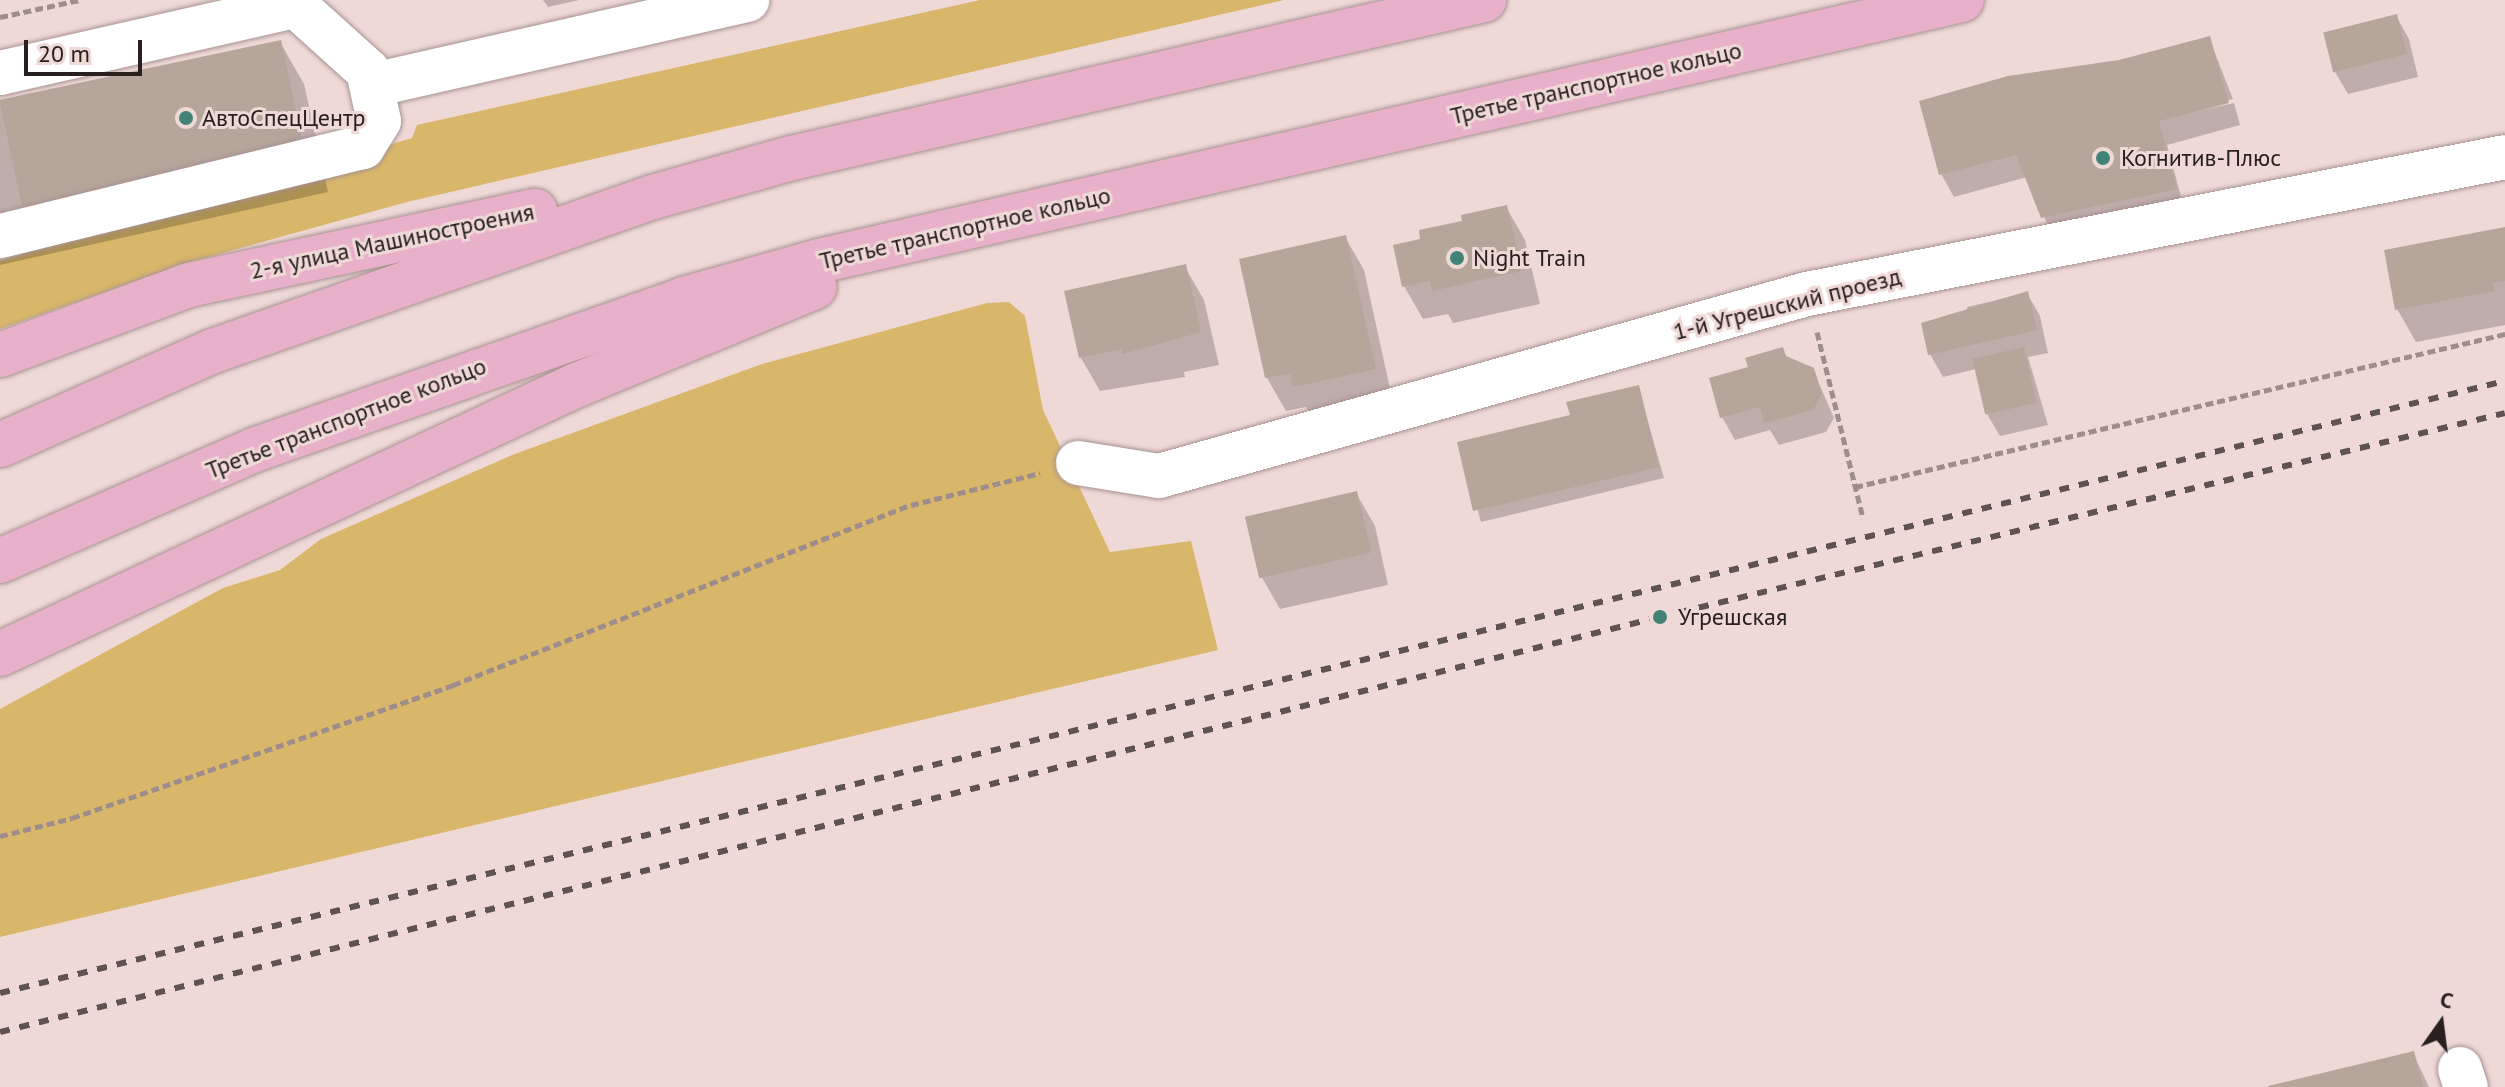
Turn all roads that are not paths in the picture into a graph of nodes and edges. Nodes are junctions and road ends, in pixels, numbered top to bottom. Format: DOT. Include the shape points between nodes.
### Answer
graph roads {
  1 [pos="747,0"];
  2 [pos="1484,0"];
  3 [pos="1962,0"];
  4 [pos="0,73"];
  5 [pos="373,85"];
  6 [pos="2505,157"];
  7 [pos="792,158"];
  8 [pos="1008,218"];
  9 [pos="0,236"];
  10 [pos="0,355"];
  11 [pos="0,445"];
  12 [pos="1078,463"];
  13 [pos="0,561"];
  14 [pos="0,654"];
  1 -- 5 [label="street"];
  2 -- 7 [label="main road"];
  3 -- 8 [label="main road, Третье транспортное кольцо"];
  4 -- 5 [label="street" via="296,6 368,71"];
  5 -- 9 [label="street" via="379,121 363,147"];
  6 -- 12 [label="street, 1-й Угрешский проезд" via="1807,294 1159,476"];
  7 -- 10 [label="main road, 2-я улица Машиностроения" via="203,282"];
  7 -- 11 [label="main road" via="639,202 346,301 213,351"];
  8 -- 13 [label="main road, Третье транспортное кольцо" via="819,261 548,343 254,450"];
  8 -- 14 [label="main road" via="883,259 577,385"];
}
